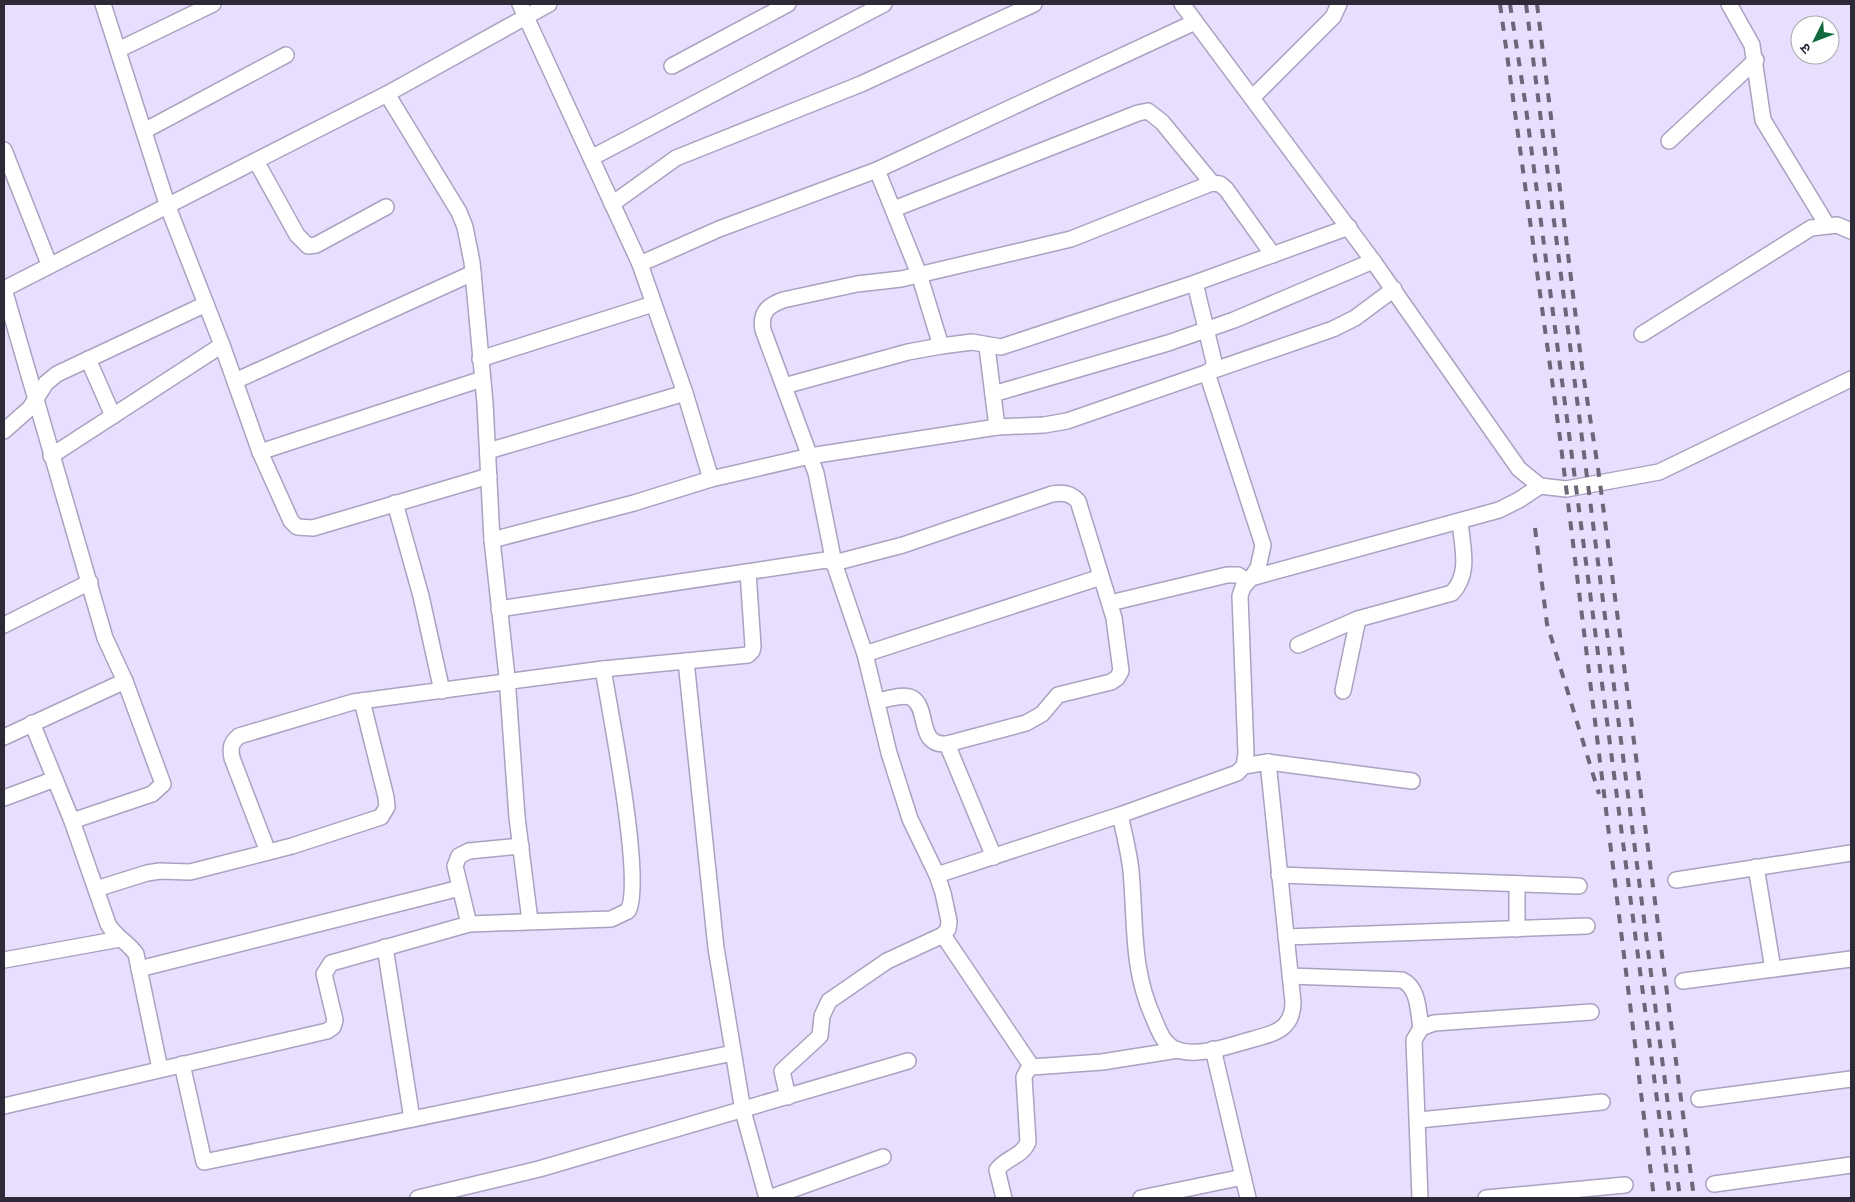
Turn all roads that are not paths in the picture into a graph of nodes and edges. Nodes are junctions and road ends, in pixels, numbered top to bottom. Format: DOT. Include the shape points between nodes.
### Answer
graph roads {
  1 [pos="102,4"];
  2 [pos="213,4"];
  3 [pos="549,4"];
  4 [pos="785,4"];
  5 [pos="884,4"];
  6 [pos="1034,4"];
  7 [pos="1182,4"];
  8 [pos="1339,4"];
  9 [pos="1729,4"];
  10 [pos="523,10"];
  11 [pos="1195,22"];
  12 [pos="118,50"];
  13 [pos="286,55"];
  14 [pos="1756,60"];
  15 [pos="672,66"];
  16 [pos="387,94"];
  17 [pos="1252,98"];
  18 [pos="144,131"];
  19 [pos="1669,141"];
  20 [pos="4,150"];
  21 [pos="590,158"];
  22 [pos="256,161"];
  23 [pos="877,170"];
  24 [pos="1212,184"];
  25 [pos="612,204"];
  26 [pos="168,207"];
  27 [pos="386,207"];
  28 [pos="894,210"];
  29 [pos="1827,225"];
  30 [pos="1349,228"];
  31 [pos="1851,231"];
  32 [pos="1273,255"];
  33 [pos="1374,261"];
  34 [pos="49,264"];
  35 [pos="640,264"];
  36 [pos="473,273"];
  37 [pos="919,274"];
  38 [pos="1195,283"];
  39 [pos="4,289"];
  40 [pos="1394,289"];
  41 [pos="206,304"];
  42 [pos="654,304"];
  43 [pos="1206,329"];
  44 [pos="1642,334"];
  45 [pos="222,345"];
  46 [pos="941,346"];
  47 [pos="987,347"];
  48 [pos="88,359"];
  49 [pos="480,359"];
  50 [pos="1207,373"];
  51 [pos="482,379"];
  52 [pos="235,381"];
  53 [pos="1849,382"];
  54 [pos="784,386"];
  55 [pos="685,393"];
  56 [pos="993,394"];
  57 [pos="36,397"];
  58 [pos="113,416"];
  59 [pos="997,427"];
  60 [pos="4,431"];
  61 [pos="488,451"];
  62 [pos="260,452"];
  63 [pos="51,456"];
  64 [pos="810,456"];
  65 [pos="489,476"];
  66 [pos="711,479"];
  67 [pos="1540,486"];
  68 [pos="395,503"];
  69 [pos="1460,521"];
  70 [pos="492,540"];
  71 [pos="834,563"];
  72 [pos="748,572"];
  73 [pos="1102,577"];
  74 [pos="1249,579"];
  75 [pos="90,582"];
  76 [pos="1110,603"];
  77 [pos="499,609"];
  78 [pos="1358,619"];
  79 [pos="4,625"];
  80 [pos="1298,645"];
  81 [pos="865,654"];
  82 [pos="686,661"];
  83 [pos="603,669"];
  84 [pos="125,681"];
  85 [pos="508,682"];
  86 [pos="1343,690"];
  87 [pos="442,691"];
  88 [pos="362,701"];
  89 [pos="876,701"];
  90 [pos="32,723"];
  91 [pos="4,737"];
  92 [pos="947,744"];
  93 [pos="1268,762"];
  94 [pos="1244,766"];
  95 [pos="55,779"];
  96 [pos="1412,781"];
  97 [pos="4,798"];
  98 [pos="1120,815"];
  99 [pos="72,822"];
  100 [pos="521,846"];
  101 [pos="268,852"];
  102 [pos="1851,853"];
  103 [pos="994,857"];
  104 [pos="1756,867"];
  105 [pos="937,875"];
  106 [pos="1279,875"];
  107 [pos="1676,880"];
  108 [pos="1517,884"];
  109 [pos="1579,886"];
  110 [pos="460,888"];
  111 [pos="96,889"];
  112 [pos="530,921"];
  113 [pos="469,924"];
  114 [pos="1587,926"];
  115 [pos="1517,929"];
  116 [pos="943,935"];
  117 [pos="1286,938"];
  118 [pos="120,939"];
  119 [pos="385,947"];
  120 [pos="1851,959"];
  121 [pos="4,960"];
  122 [pos="1773,969"];
  123 [pos="139,970"];
  124 [pos="1290,976"];
  125 [pos="1683,981"];
  126 [pos="1591,1012"];
  127 [pos="1421,1028"];
  128 [pos="1178,1050"];
  129 [pos="1213,1050"];
  130 [pos="733,1053"];
  131 [pos="908,1061"];
  132 [pos="182,1064"];
  133 [pos="1032,1067"];
  134 [pos="160,1069"];
  135 [pos="1851,1079"];
  136 [pos="788,1097"];
  137 [pos="1699,1099"];
  138 [pos="1602,1102"];
  139 [pos="4,1106"];
  140 [pos="743,1110"];
  141 [pos="412,1119"];
  142 [pos="1419,1120"];
  143 [pos="883,1157"];
  144 [pos="1851,1165"];
  145 [pos="1243,1177"];
  146 [pos="1714,1184"];
  147 [pos="1625,1185"];
  148 [pos="424,1198"];
  149 [pos="768,1198"];
  150 [pos="1004,1198"];
  151 [pos="1141,1198"];
  152 [pos="1248,1198"];
  153 [pos="1420,1198"];
  154 [pos="1486,1198"];
  1 -- 12 [label="street"];
  2 -- 12 [label="street"];
  3 -- 10 [label="street"];
  4 -- 15 [label="street"];
  5 -- 21 [label="street"];
  6 -- 25 [label="street" via="861,84 676,158"];
  7 -- 11 [label="street"];
  8 -- 17 [label="street" via="1333,17"];
  9 -- 14 [label="street" via="1752,45"];
  10 -- 16 [label="street"];
  10 -- 21 [label="street"];
  11 -- 17 [label="street"];
  11 -- 23 [label="street"];
  12 -- 18 [label="street"];
  13 -- 18 [label="street"];
  14 -- 19 [label="street"];
  14 -- 29 [label="street" via="1763,120"];
  16 -- 22 [label="street"];
  16 -- 36 [label="street" via="459,212 468,240"];
  17 -- 30 [label="street"];
  18 -- 26 [label="street"];
  20 -- 34 [label="street"];
  21 -- 25 [label="street"];
  22 -- 26 [label="street"];
  22 -- 27 [label="street" via="297,235 308,246 316,245"];
  23 -- 28 [label="street"];
  23 -- 35 [label="street" via="719,229"];
  24 -- 28 [label="street" via="1157,116 1148,111"];
  24 -- 32 [label="street" via="1220,184 1226,189"];
  24 -- 37 [label="street" via="1071,239"];
  25 -- 35 [label="street"];
  26 -- 34 [label="street"];
  26 -- 41 [label="street"];
  28 -- 37 [label="street"];
  29 -- 31 [label="street"];
  29 -- 44 [label="street" via="1806,231"];
  30 -- 32 [label="street"];
  30 -- 33 [label="street"];
  32 -- 38 [label="street"];
  33 -- 40 [label="street"];
  33 -- 43 [label="street"];
  34 -- 39 [label="street"];
  35 -- 42 [label="street"];
  36 -- 49 [label="street"];
  36 -- 52 [label="street"];
  37 -- 46 [label="street"];
  37 -- 54 [label="street" via="857,284 771,304 761,320"];
  38 -- 43 [label="street"];
  38 -- 47 [label="street" via="1001,348"];
  39 -- 57 [label="street"];
  40 -- 50 [label="street" via="1355,318 1333,329"];
  40 -- 67 [label="street" via="1519,469"];
  41 -- 45 [label="street"];
  41 -- 48 [label="street"];
  42 -- 49 [label="street"];
  42 -- 55 [label="street"];
  43 -- 50 [label="street" via="1215,366"];
  43 -- 56 [label="street"];
  45 -- 52 [label="street"];
  45 -- 58 [label="street"];
  46 -- 47 [label="street" via="972,342"];
  46 -- 54 [label="street"];
  47 -- 56 [label="street"];
  48 -- 57 [label="street" via="57,374"];
  48 -- 58 [label="street"];
  49 -- 51 [label="street"];
  50 -- 59 [label="street" via="1067,421"];
  50 -- 74 [label="street" via="1263,545 1258,568"];
  51 -- 61 [label="street"];
  51 -- 62 [label="street"];
  52 -- 62 [label="street"];
  53 -- 67 [label="street" via="1659,472 1566,489"];
  54 -- 64 [label="street"];
  55 -- 61 [label="street"];
  55 -- 66 [label="street"];
  56 -- 59 [label="street"];
  57 -- 60 [label="street" via="30,408"];
  57 -- 63 [label="street"];
  58 -- 63 [label="street"];
  59 -- 64 [label="street"];
  61 -- 65 [label="street"];
  62 -- 68 [label="street" via="284,508 297,527 313,528"];
  63 -- 75 [label="street"];
  64 -- 66 [label="street"];
  64 -- 71 [label="street"];
  65 -- 68 [label="street"];
  65 -- 70 [label="street"];
  66 -- 70 [label="street"];
  67 -- 69 [label="street" via="1499,510"];
  68 -- 87 [label="street" via="421,596"];
  69 -- 74 [label="street"];
  69 -- 78 [label="street" via="1464,570 1461,583 1452,593"];
  70 -- 77 [label="street"];
  71 -- 72 [label="street" via="826,560"];
  71 -- 73 [label="street" via="902,545 1052,494 1066,493 1078,501"];
  71 -- 81 [label="street"];
  72 -- 77 [label="street"];
  72 -- 82 [label="street" via="752,651 748,656"];
  73 -- 76 [label="street"];
  73 -- 81 [label="street"];
  74 -- 76 [label="street" via="1227,575"];
  74 -- 94 [label="street" via="1240,596"];
  75 -- 79 [label="street"];
  75 -- 84 [label="street" via="105,638"];
  76 -- 92 [label="street" via="1121,671 1117,678 1058,695 1042,714 1026,723"];
  77 -- 85 [label="street"];
  78 -- 80 [label="street"];
  78 -- 86 [label="street"];
  81 -- 89 [label="street"];
  82 -- 83 [label="street"];
  82 -- 130 [label="street" via="716,948"];
  83 -- 85 [label="street"];
  83 -- 112 [label="street" via="632,858 633,903 628,911 611,919"];
  84 -- 90 [label="street"];
  84 -- 99 [label="street" via="162,784 152,794"];
  85 -- 87 [label="street"];
  85 -- 100 [label="street"];
  87 -- 88 [label="street"];
  88 -- 101 [label="street" via="386,797 387,807 382,817"];
  88 -- 101 [label="street" via="269,726 233,741 230,749 232,758"];
  89 -- 92 [label="street" via="912,698 918,704 932,740 938,745"];
  89 -- 105 [label="street" via="910,819"];
  90 -- 91 [label="street"];
  90 -- 95 [label="street"];
  92 -- 103 [label="street"];
  93 -- 94 [label="street"];
  93 -- 96 [label="street"];
  93 -- 106 [label="street"];
  94 -- 98 [label="street" via="1237,773"];
  95 -- 97 [label="street"];
  95 -- 99 [label="street"];
  98 -- 103 [label="street"];
  98 -- 128 [label="street" via="1130,868 1138,976 1144,998 1166,1044"];
  99 -- 111 [label="street"];
  100 -- 110 [label="street" via="470,850 459,856 455,866"];
  100 -- 112 [label="street"];
  101 -- 111 [label="street" via="190,872 147,873"];
  102 -- 104 [label="street"];
  103 -- 105 [label="street"];
  104 -- 107 [label="street"];
  104 -- 122 [label="street"];
  105 -- 116 [label="street" via="949,920"];
  106 -- 108 [label="street"];
  106 -- 117 [label="street"];
  108 -- 109 [label="street"];
  108 -- 115 [label="street"];
  110 -- 113 [label="street"];
  110 -- 123 [label="street"];
  111 -- 118 [label="street" via="108,924"];
  112 -- 113 [label="street"];
  113 -- 119 [label="street"];
  114 -- 115 [label="street"];
  115 -- 117 [label="street"];
  116 -- 133 [label="street"];
  116 -- 136 [label="street" via="887,960 829,1001 822,1016 820,1036 782,1071"];
  117 -- 124 [label="street"];
  118 -- 121 [label="street"];
  118 -- 123 [label="street" via="136,954"];
  119 -- 132 [label="street" via="332,963 326,968 324,974 335,1020 327,1031"];
  119 -- 141 [label="street"];
  120 -- 122 [label="street"];
  122 -- 125 [label="street"];
  123 -- 134 [label="street"];
  124 -- 127 [label="street" via="1402,980 1410,984 1414,992"];
  124 -- 129 [label="street" via="1293,1008 1290,1021 1280,1030"];
  126 -- 127 [label="street" via="1434,1023"];
  127 -- 142 [label="street" via="1414,1040"];
  128 -- 129 [label="street"];
  128 -- 133 [label="street" via="1102,1062"];
  129 -- 145 [label="street"];
  130 -- 140 [label="street"];
  130 -- 141 [label="street"];
  131 -- 136 [label="street"];
  132 -- 134 [label="street"];
  132 -- 141 [label="street" via="204,1162"];
  133 -- 150 [label="street" via="1024,1077 1026,1148 997,1170"];
  134 -- 139 [label="street"];
  135 -- 137 [label="street"];
  136 -- 140 [label="street"];
  138 -- 142 [label="street"];
  140 -- 148 [label="street" via="539,1169"];
  140 -- 149 [label="street"];
  142 -- 153 [label="street"];
  143 -- 149 [label="street"];
  144 -- 146 [label="street"];
  145 -- 151 [label="street"];
  145 -- 152 [label="street"];
  147 -- 154 [label="street"];
}
